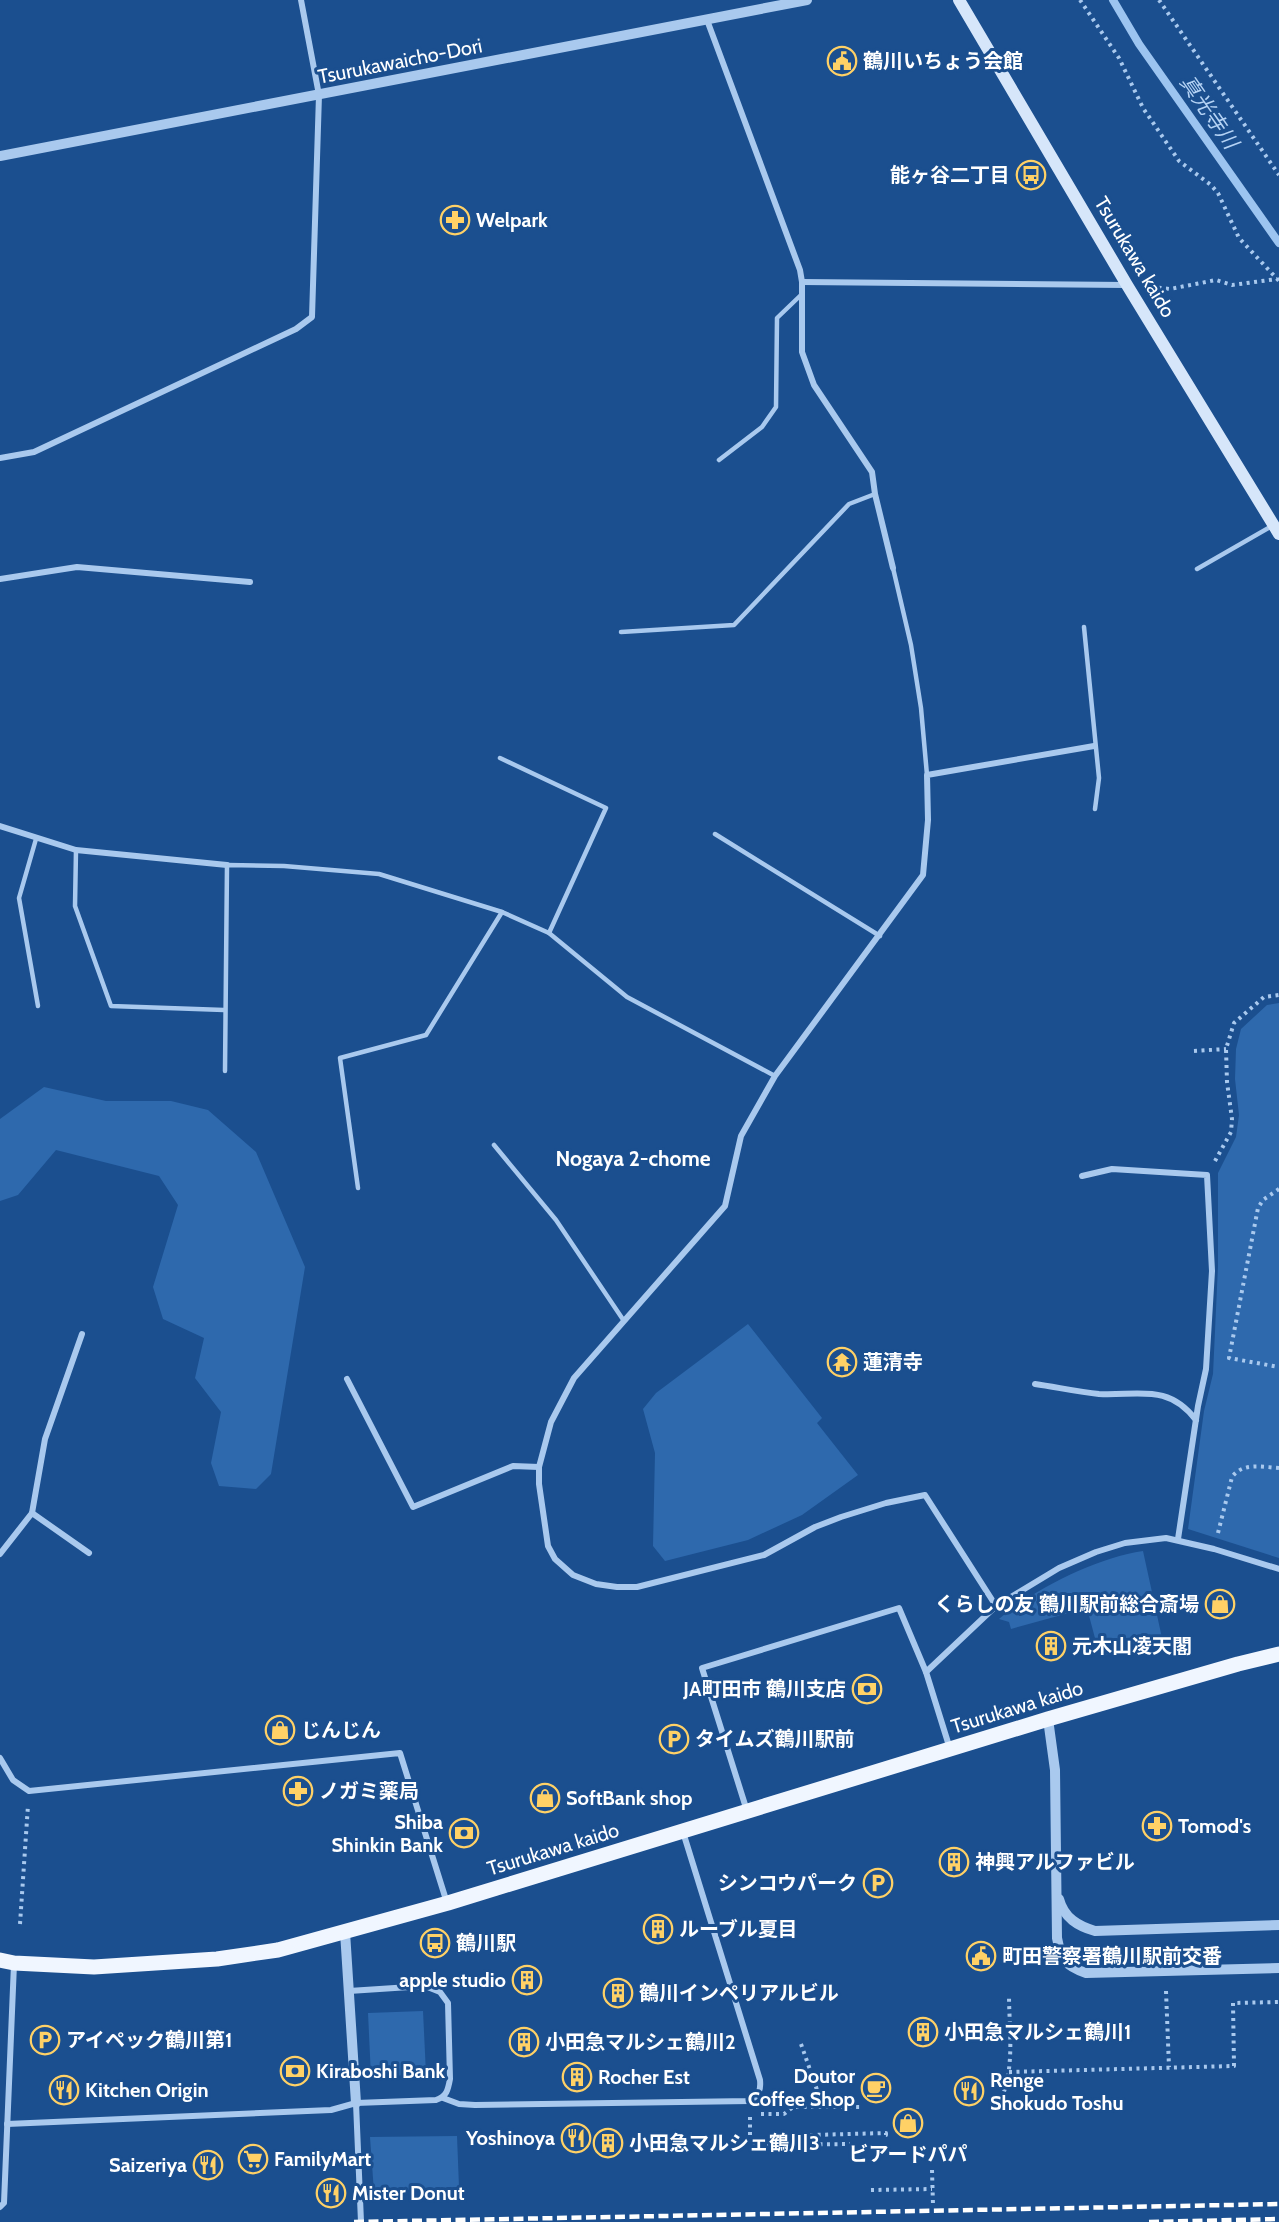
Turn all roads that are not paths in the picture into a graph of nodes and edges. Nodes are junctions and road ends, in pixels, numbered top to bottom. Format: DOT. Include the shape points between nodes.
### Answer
graph roads {
  1 [pos="301,0"];
  2 [pos="807,0"];
  3 [pos="959,0"];
  4 [pos="706,20"];
  5 [pos="319,95"];
  6 [pos="0,156"];
  7 [pos="802,282"];
  8 [pos="1127,285"];
  9 [pos="802,294"];
  10 [pos="0,458"];
  11 [pos="719,460"];
  12 [pos="875,494"];
  13 [pos="1276,530"];
  14 [pos="893,568"];
  15 [pos="1197,569"];
  16 [pos="0,579"];
  17 [pos="250,582"];
  18 [pos="1084,627"];
  19 [pos="621,632"];
  20 [pos="1094,746"];
  21 [pos="500,758"];
  22 [pos="927,776"];
  23 [pos="1095,809"];
  24 [pos="0,826"];
  25 [pos="716,834"];
  26 [pos="36,839"];
  27 [pos="76,850"];
  28 [pos="227,865"];
  29 [pos="502,912"];
  30 [pos="549,933"];
  31 [pos="880,936"];
  32 [pos="38,1006"];
  33 [pos="224,1010"];
  34 [pos="225,1071"];
  35 [pos="775,1076"];
  36 [pos="494,1145"];
  37 [pos="1082,1176"];
  38 [pos="358,1188"];
  39 [pos="624,1321"];
  40 [pos="82,1334"];
  41 [pos="347,1379"];
  42 [pos="1035,1384"];
  43 [pos="1196,1420"];
  44 [pos="539,1467"];
  45 [pos="32,1513"];
  46 [pos="1178,1539"];
  47 [pos="89,1553"];
  48 [pos="0,1554"];
  49 [pos="1279,1569"];
  50 [pos="996,1606"];
  51 [pos="1279,1654"];
  52 [pos="926,1672"];
  53 [pos="1048,1719"];
  54 [pos="950,1749"];
  55 [pos="0,1758"];
  56 [pos="748,1811"];
  57 [pos="683,1831"];
  58 [pos="1056,1887"];
  59 [pos="448,1903"];
  60 [pos="1279,1925"];
  61 [pos="345,1932"];
  62 [pos="7,1961"];
  63 [pos="1279,1968"];
  64 [pos="350,1991"];
  65 [pos="443,2098"];
  66 [pos="356,2103"];
  67 [pos="7,2124"];
  68 [pos="0,2207"];
  69 [pos="361,2222"];
  1 -- 5 [label="street"];
  2 -- 4 [label="street, Tsurukawaicho-Dori"];
  3 -- 8 [label="main road, Tsurukawa kaido"];
  4 -- 5 [label="street, Tsurukawaicho-Dori"];
  4 -- 7 [label="street"];
  5 -- 6 [label="street, Tsurukawaicho-Dori"];
  5 -- 10 [label="street" via="312,317 296,329 34,452"];
  7 -- 8 [label="street"];
  7 -- 9 [label="street"];
  8 -- 13 [label="main road, Tsurukawa kaido"];
  9 -- 11 [label="lane" via="777,318 776,406 762,427"];
  9 -- 12 [label="street" via="801,352 814,385 872,472"];
  12 -- 14 [label="street"];
  12 -- 19 [label="lane" via="849,504 734,625"];
  13 -- 15 [label="lane"];
  14 -- 22 [label="lane" via="920,697"];
  16 -- 17 [label="street" via="77,567"];
  18 -- 20 [label="lane"];
  20 -- 22 [label="street"];
  20 -- 23 [label="lane" via="1099,778"];
  21 -- 30 [label="lane" via="606,808"];
  22 -- 31 [label="street" via="923,875"];
  24 -- 26 [label="street"];
  25 -- 31 [label="lane"];
  26 -- 27 [label="street"];
  26 -- 32 [label="lane" via="19,897"];
  27 -- 28 [label="street"];
  27 -- 33 [label="lane" via="75,906 111,1006"];
  28 -- 29 [label="lane" via="379,874"];
  28 -- 33 [label="lane"];
  29 -- 30 [label="lane"];
  29 -- 38 [label="lane" via="426,1035 340,1058"];
  30 -- 35 [label="lane" via="627,997"];
  31 -- 35 [label="street"];
  33 -- 34 [label="lane"];
  35 -- 39 [label="street" via="741,1136 725,1206"];
  36 -- 39 [label="lane" via="556,1220"];
  37 -- 43 [label="street" via="1112,1169 1207,1175 1212,1272 1206,1369"];
  39 -- 44 [label="street" via="574,1377 551,1422"];
  40 -- 45 [label="street" via="45,1440"];
  41 -- 44 [label="street" via="413,1507 513,1466"];
  42 -- 43 [label="street" via="1098,1394 1155,1393 1176,1401"];
  43 -- 46 [label="street"];
  44 -- 50 [label="street" via="548,1546 555,1559 573,1575 596,1584 637,1587 764,1555 841,1517 925,1495"];
  45 -- 47 [label="street"];
  45 -- 48 [label="street"];
  46 -- 49 [label="street"];
  46 -- 50 [label="street" via="1125,1543 1096,1552 1059,1568"];
  50 -- 52 [label="street"];
  51 -- 53 [label="main road, Tsurukawa kaido"];
  52 -- 54 [label="street"];
  52 -- 56 [label="street" via="899,1608 702,1668"];
  53 -- 54 [label="main road, Tsurukawa kaido"];
  53 -- 58 [label="street" via="1055,1770"];
  54 -- 56 [label="main road, Tsurukawa kaido"];
  55 -- 59 [label="street" via="13,1780 29,1791 400,1753"];
  56 -- 57 [label="main road, Tsurukawa kaido"];
  57 -- 59 [label="main road, Tsurukawa kaido"];
  57 -- 65 [label="street" via="760,2080 757,2096 750,2101 475,2105"];
  58 -- 60 [label="street" via="1061,1906 1070,1919 1095,1931"];
  58 -- 63 [label="street" via="1060,1955 1071,1968 1086,1973"];
  59 -- 61 [label="main road, Tsurukawa kaido"];
  61 -- 62 [label="main road, Tsurukawa kaido" via="278,1950 217,1959 94,1967"];
  61 -- 64 [label="street"];
  62 -- 67 [label="street"];
  64 -- 65 [label="street" via="425,1986 440,1992 447,2003 450,2079"];
  64 -- 66 [label="street"];
  65 -- 66 [label="street"];
  66 -- 67 [label="street" via="331,2109"];
  66 -- 69 [label="street"];
  67 -- 68 [label="street" via="4,2203"];
}
